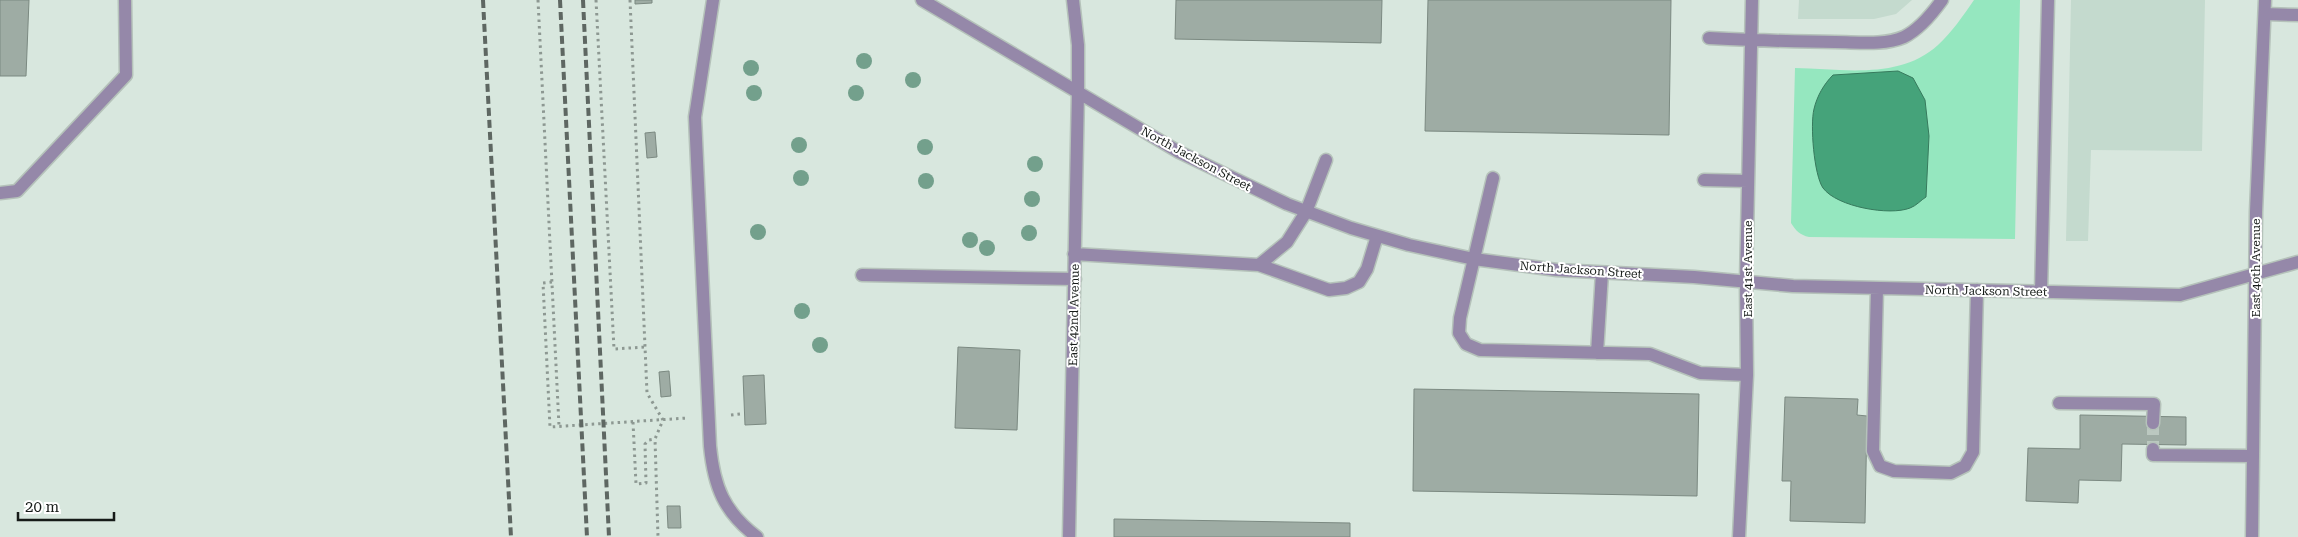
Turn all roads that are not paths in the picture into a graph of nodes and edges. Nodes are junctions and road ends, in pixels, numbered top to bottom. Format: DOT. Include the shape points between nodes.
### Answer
graph roads {
  1 [pos="125,0"];
  2 [pos="713,0"];
  3 [pos="922,0"];
  4 [pos="1073,0"];
  5 [pos="1752,0"];
  6 [pos="1942,0"];
  7 [pos="2048,0"];
  8 [pos="2265,0"];
  9 [pos="2265,14"];
  10 [pos="2298,15"];
  11 [pos="1709,38"];
  12 [pos="1752,40"];
  13 [pos="1078,92"];
  14 [pos="1326,160"];
  15 [pos="1493,178"];
  16 [pos="1704,180"];
  17 [pos="1748,181"];
  18 [pos="0,193"];
  19 [pos="1306,212"];
  20 [pos="1377,236"];
  21 [pos="1074,254"];
  22 [pos="1474,259"];
  23 [pos="2298,262"];
  24 [pos="1259,265"];
  25 [pos="1602,273"];
  26 [pos="862,275"];
  27 [pos="2256,275"];
  28 [pos="1075,279"];
  29 [pos="1746,282"];
  30 [pos="1877,288"];
  31 [pos="1976,290"];
  32 [pos="2041,292"];
  33 [pos="1597,353"];
  34 [pos="1747,375"];
  35 [pos="2059,403"];
  36 [pos="2153,423"];
  37 [pos="2154,449"];
  38 [pos="2253,456"];
  39 [pos="757,537"];
  40 [pos="1069,537"];
  41 [pos="1739,537"];
  42 [pos="2252,537"];
  1 -- 18 [label="street" via="126,75 17,191"];
  2 -- 39 [label="street" via="695,116 710,446 712,468 721,496 736,519"];
  3 -- 13 [label="street, North Jackson Street"];
  4 -- 13 [label="street, East 42nd Avenue" via="1078,45"];
  5 -- 12 [label="street, East 41st Avenue"];
  6 -- 12 [label="street" via="1918,28 1887,42"];
  7 -- 32 [label="street"];
  8 -- 9 [label="street, East 40th Avenue"];
  9 -- 10 [label="street"];
  9 -- 27 [label="street, East 40th Avenue"];
  11 -- 12 [label="street"];
  12 -- 17 [label="street, East 41st Avenue"];
  13 -- 19 [label="street, North Jackson Street" via="1217,172"];
  13 -- 21 [label="street, East 42nd Avenue"];
  14 -- 19 [label="street"];
  15 -- 22 [label="street"];
  16 -- 17 [label="street"];
  17 -- 29 [label="street, East 41st Avenue"];
  19 -- 20 [label="street, North Jackson Street"];
  19 -- 24 [label="street" via="1288,242"];
  20 -- 22 [label="street, North Jackson Street"];
  20 -- 24 [label="street" via="1367,269 1359,282 1346,288 1329,290"];
  21 -- 24 [label="street"];
  21 -- 28 [label="street, East 42nd Avenue"];
  22 -- 25 [label="street, North Jackson Street"];
  22 -- 33 [label="street" via="1459,326 1459,333 1466,344 1480,350"];
  23 -- 27 [label="street, North Jackson Street"];
  25 -- 29 [label="street, North Jackson Street"];
  25 -- 33 [label="street"];
  26 -- 28 [label="street"];
  27 -- 32 [label="street, North Jackson Street" via="2180,295"];
  27 -- 38 [label="street, East 40th Avenue"];
  28 -- 40 [label="street, East 42nd Avenue"];
  29 -- 30 [label="street, North Jackson Street"];
  29 -- 34 [label="street, East 41st Avenue"];
  30 -- 31 [label="street, North Jackson Street"];
  30 -- 31 [label="street" via="1873,451 1880,466 1894,471 1951,473 1966,466 1973,452"];
  31 -- 32 [label="street, North Jackson Street"];
  33 -- 34 [label="street" via="1650,354 1700,373"];
  34 -- 41 [label="street, East 41st Avenue"];
  35 -- 36 [label="street" via="2154,404"];
  37 -- 38 [label="street" via="2153,455"];
  38 -- 42 [label="street, East 40th Avenue"];
}
